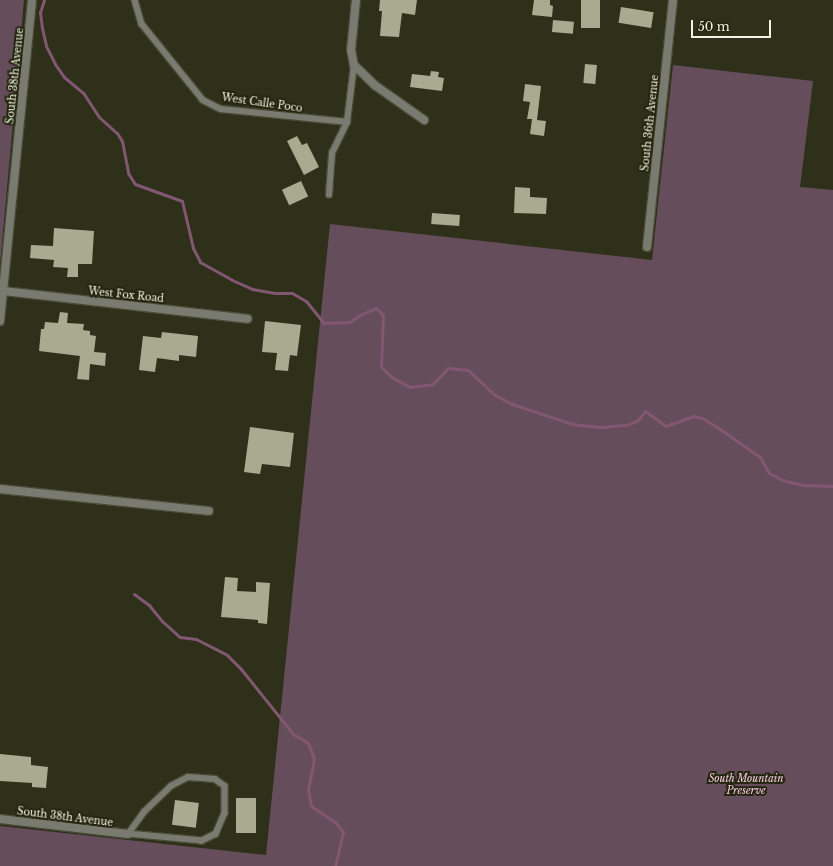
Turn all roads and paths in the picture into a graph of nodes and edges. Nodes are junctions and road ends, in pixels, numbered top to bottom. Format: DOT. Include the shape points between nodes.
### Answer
graph roads {
  1 [pos="32,0"];
  2 [pos="136,0"];
  3 [pos="356,0"];
  4 [pos="673,0"];
  5 [pos="354,65"];
  6 [pos="424,120"];
  7 [pos="347,122"];
  8 [pos="329,195"];
  9 [pos="647,247"];
  10 [pos="3,291"];
  11 [pos="246,319"];
  12 [pos="0,321"];
  13 [pos="0,489"];
  14 [pos="209,511"];
  15 [pos="0,819"];
  16 [pos="128,834"];
  1 -- 10 [label="street, South 38th Avenue"];
  2 -- 7 [label="lane, West Calle Poco" via="142,24 203,100 221,109"];
  3 -- 5 [label="street" via="351,50"];
  4 -- 9 [label="street, South 36th Avenue"];
  5 -- 6 [label="street" via="376,86"];
  5 -- 7 [label="lane"];
  7 -- 8 [label="lane" via="332,153"];
  10 -- 11 [label="street, West Fox Road"];
  10 -- 12 [label="street, South 38th Avenue"];
  13 -- 14 [label="street"];
  15 -- 16 [label="street, South 38th Avenue"];
  16 -- 16 [label="lane" via="202,841 216,834 225,813 225,786 215,779 188,777 171,786 144,812"];
}
